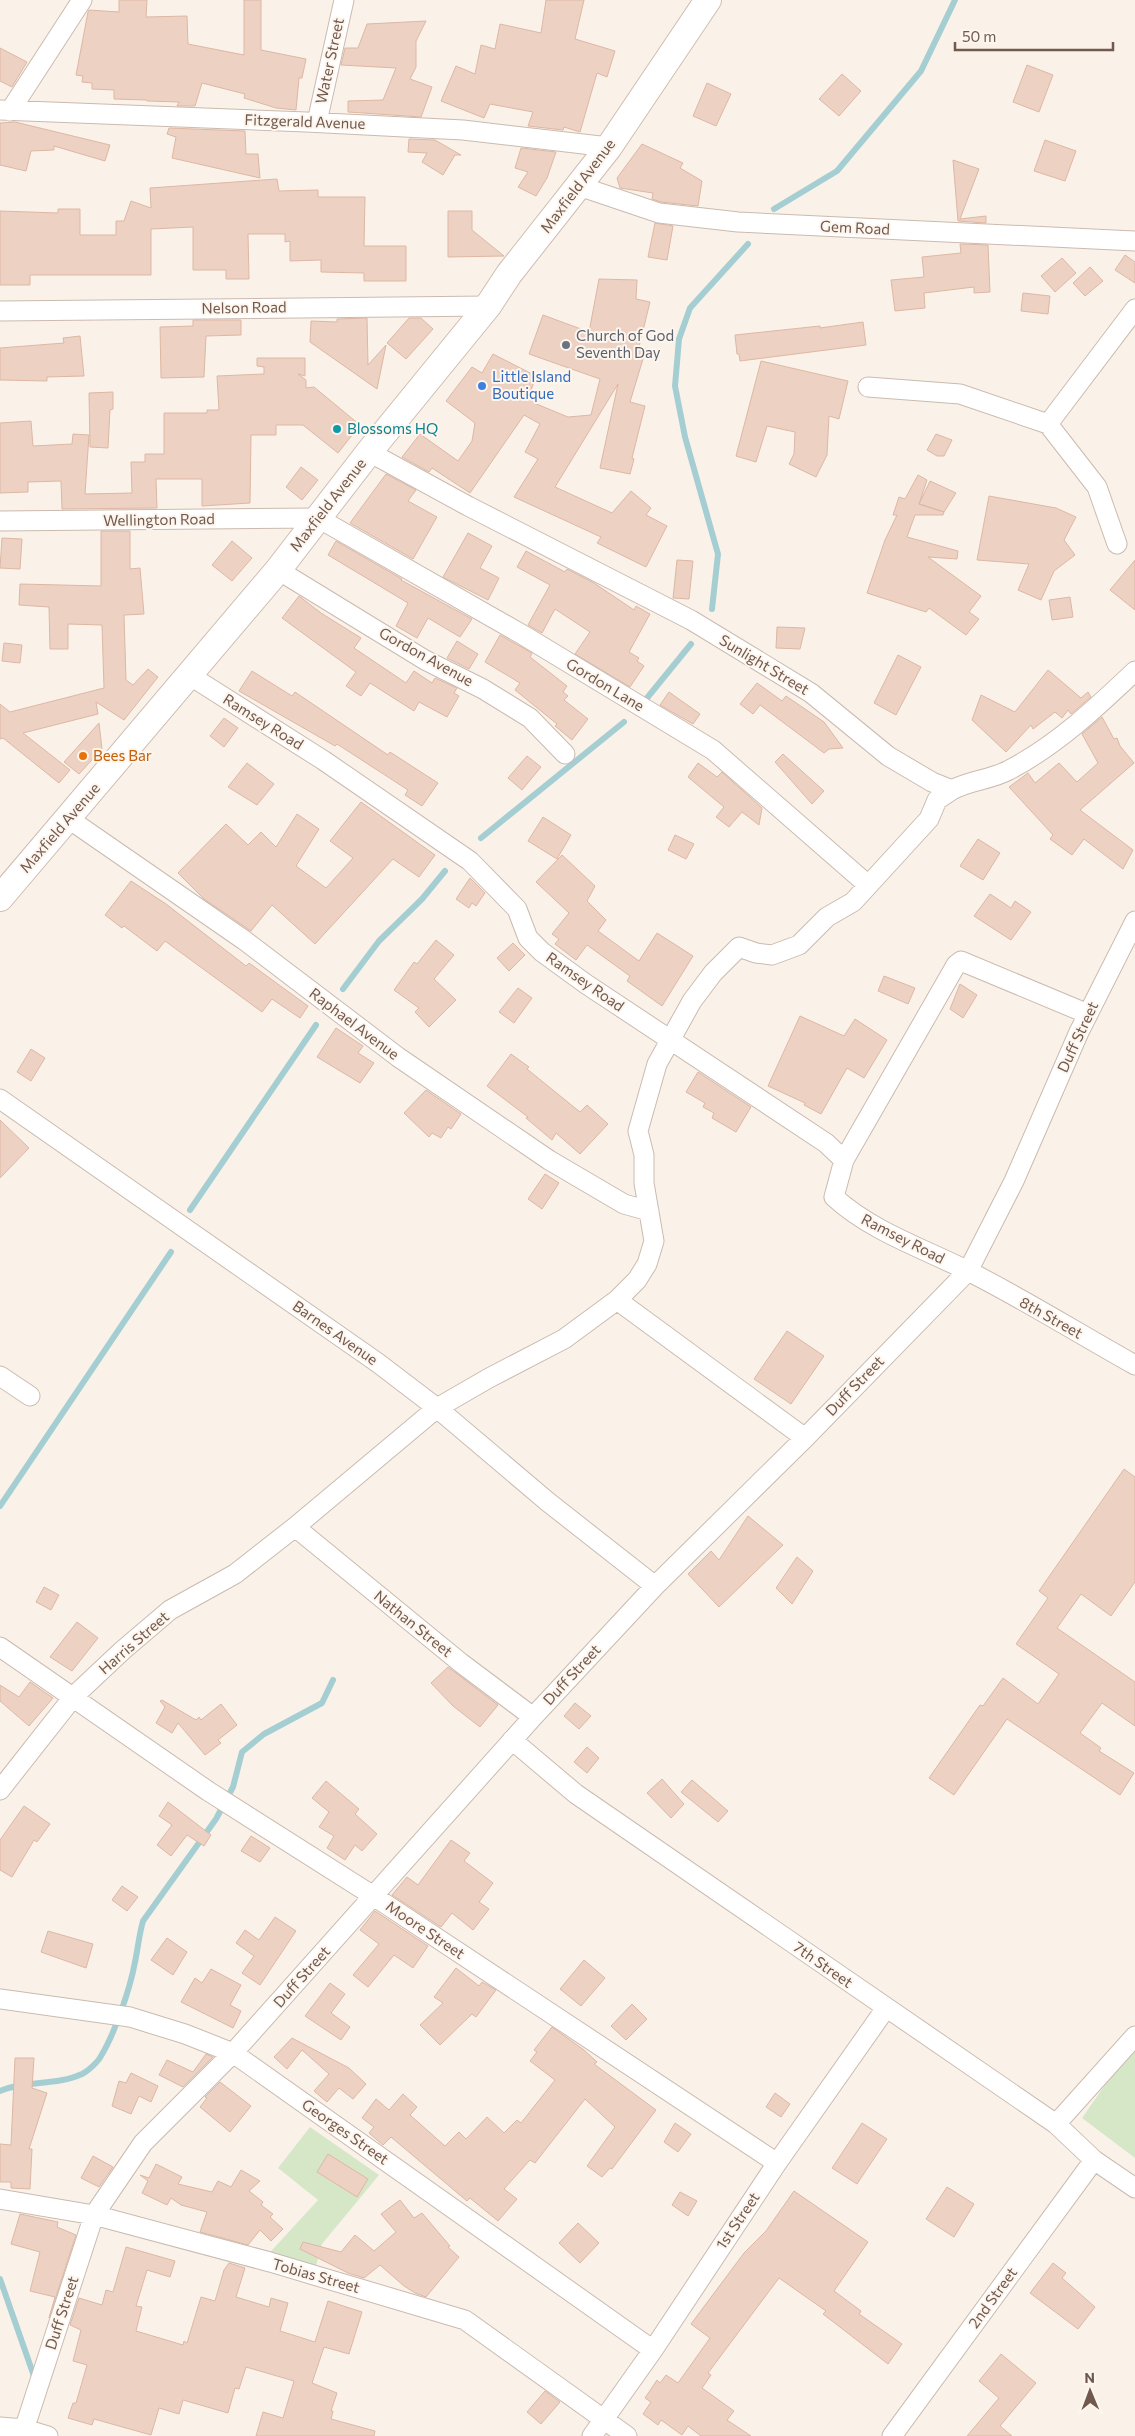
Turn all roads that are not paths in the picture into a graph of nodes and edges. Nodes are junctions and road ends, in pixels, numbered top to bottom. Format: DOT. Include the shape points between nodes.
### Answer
graph roads {
  1 [pos="82,0"];
  2 [pos="344,0"];
  3 [pos="708,0"];
  4 [pos="5,111"];
  5 [pos="317,122"];
  6 [pos="609,147"];
  7 [pos="579,186"];
  8 [pos="1135,241"];
  9 [pos="488,306"];
  10 [pos="1135,309"];
  11 [pos="0,311"];
  12 [pos="868,387"];
  13 [pos="1048,424"];
  14 [pos="369,452"];
  15 [pos="318,518"];
  16 [pos="0,521"];
  17 [pos="1117,544"];
  18 [pos="278,570"];
  19 [pos="1135,671"];
  20 [pos="189,675"];
  21 [pos="565,754"];
  22 [pos="952,790"];
  23 [pos="69,819"];
  24 [pos="868,885"];
  25 [pos="0,898"];
  26 [pos="1135,920"];
  27 [pos="1088,1014"];
  28 [pos="670,1040"];
  29 [pos="0,1099"];
  30 [pos="844,1160"];
  31 [pos="649,1211"];
  32 [pos="968,1271"];
  33 [pos="617,1300"];
  34 [pos="1135,1366"];
  35 [pos="0,1376"];
  36 [pos="30,1396"];
  37 [pos="437,1408"];
  38 [pos="805,1438"];
  39 [pos="295,1527"];
  40 [pos="655,1586"];
  41 [pos="0,1647"];
  42 [pos="74,1696"];
  43 [pos="533,1717"];
  44 [pos="512,1740"];
  45 [pos="0,1790"];
  46 [pos="375,1897"];
  47 [pos="0,1999"];
  48 [pos="886,2008"];
  49 [pos="1135,2036"];
  50 [pos="233,2053"];
  51 [pos="1056,2124"];
  52 [pos="1094,2160"];
  53 [pos="777,2163"];
  54 [pos="1135,2188"];
  55 [pos="0,2199"];
  56 [pos="94,2215"];
  57 [pos="653,2350"];
  58 [pos="604,2419"];
  59 [pos="0,2427"];
  60 [pos="24,2433"];
  61 [pos="48,2436"];
  62 [pos="592,2436"];
  63 [pos="628,2436"];
  64 [pos="892,2436"];
  1 -- 4 [label="street"];
  2 -- 5 [label="street, Water Street"];
  3 -- 6 [label="main road, Maxfield Avenue"];
  4 -- 5 [label="street, Fitzgerald Avenue"];
  5 -- 6 [label="street, Fitzgerald Avenue" via="463,130"];
  6 -- 7 [label="main road, Maxfield Avenue"];
  7 -- 8 [label="street, Gem Road" via="659,213 738,222"];
  7 -- 9 [label="main road, Maxfield Avenue" via="509,274"];
  9 -- 11 [label="street, Nelson Road"];
  9 -- 14 [label="main road, Maxfield Avenue"];
  10 -- 13 [label="street"];
  12 -- 13 [label="street" via="960,394"];
  13 -- 17 [label="street" via="1097,488"];
  14 -- 15 [label="main road, Maxfield Avenue"];
  14 -- 22 [label="street, Sunlight Street" via="691,620 811,692 888,756"];
  15 -- 16 [label="street, Wellington Road"];
  15 -- 18 [label="main road, Maxfield Avenue"];
  15 -- 24 [label="street, Gordon Lane" via="713,750"];
  18 -- 20 [label="main road, Maxfield Avenue"];
  18 -- 21 [label="street, Gordon Avenue" via="424,660 483,689 530,718"];
  19 -- 22 [label="street" via="1074,728 1038,752 996,777"];
  20 -- 23 [label="main road, Maxfield Avenue"];
  20 -- 28 [label="street, Ramsey Road" via="322,760 470,861 517,908 528,938 542,952"];
  22 -- 24 [label="street" via="937,800 929,819"];
  23 -- 25 [label="main road, Maxfield Avenue"];
  23 -- 31 [label="street, Raphael Avenue" via="244,940 398,1057 549,1160 624,1204"];
  24 -- 28 [label="street, Harris Street" via="853,902 827,917 799,945 772,955 739,947 712,973"];
  26 -- 27 [label="street, Duff Street"];
  27 -- 30 [label="street" via="964,961 958,963"];
  27 -- 32 [label="street, Duff Street" via="1014,1181"];
  28 -- 30 [label="street, Ramsey Road" via="826,1143"];
  28 -- 31 [label="street, Harris Street" via="657,1064 638,1131 644,1154 644,1183"];
  29 -- 37 [label="street, Barnes Avenue" via="378,1363"];
  30 -- 32 [label="street, Ramsey Road" via="834,1197 849,1211 877,1228"];
  31 -- 33 [label="street, Harris Street" via="654,1242 652,1251 638,1280"];
  32 -- 34 [label="street, 8th Street"];
  32 -- 38 [label="street, Duff Street"];
  33 -- 37 [label="street, Harris Street" via="564,1339"];
  33 -- 38 [label="street"];
  35 -- 36 [label="street"];
  37 -- 39 [label="street, Harris Street"];
  37 -- 40 [label="street, Barnes Avenue" via="548,1502"];
  38 -- 40 [label="street, Duff Street"];
  39 -- 42 [label="street, Harris Street" via="235,1574 170,1610"];
  39 -- 43 [label="street, Nathan Street" via="461,1663"];
  40 -- 43 [label="street, Duff Street"];
  41 -- 42 [label="street, Moore Street"];
  42 -- 45 [label="street, Harris Street"];
  42 -- 46 [label="street, Moore Street" via="216,1797"];
  43 -- 44 [label="street, Duff Street"];
  44 -- 46 [label="street, Duff Street"];
  44 -- 48 [label="street, 7th Street" via="576,1794"];
  46 -- 50 [label="street, Duff Street"];
  46 -- 53 [label="street, Moore Street"];
  47 -- 50 [label="street, Georges Street" via="130,2017"];
  48 -- 51 [label="street, 7th Street"];
  48 -- 53 [label="street, 1st Street"];
  49 -- 51 [label="street"];
  50 -- 56 [label="street, Duff Street" via="143,2143"];
  50 -- 57 [label="street, Georges Street"];
  51 -- 52 [label="street, 7th Street"];
  52 -- 54 [label="street, 7th Street"];
  52 -- 64 [label="street, 2nd Street"];
  53 -- 57 [label="street, 1st Street"];
  55 -- 56 [label="street, Tobias Street"];
  56 -- 58 [label="street, Tobias Street" via="270,2262 465,2320"];
  56 -- 60 [label="street, Duff Street"];
  57 -- 58 [label="street, 1st Street"];
  58 -- 62 [label="street, 1st Street"];
  58 -- 63 [label="street, Tobias Street"];
  59 -- 60 [label="street"];
  60 -- 61 [label="street"];
}
